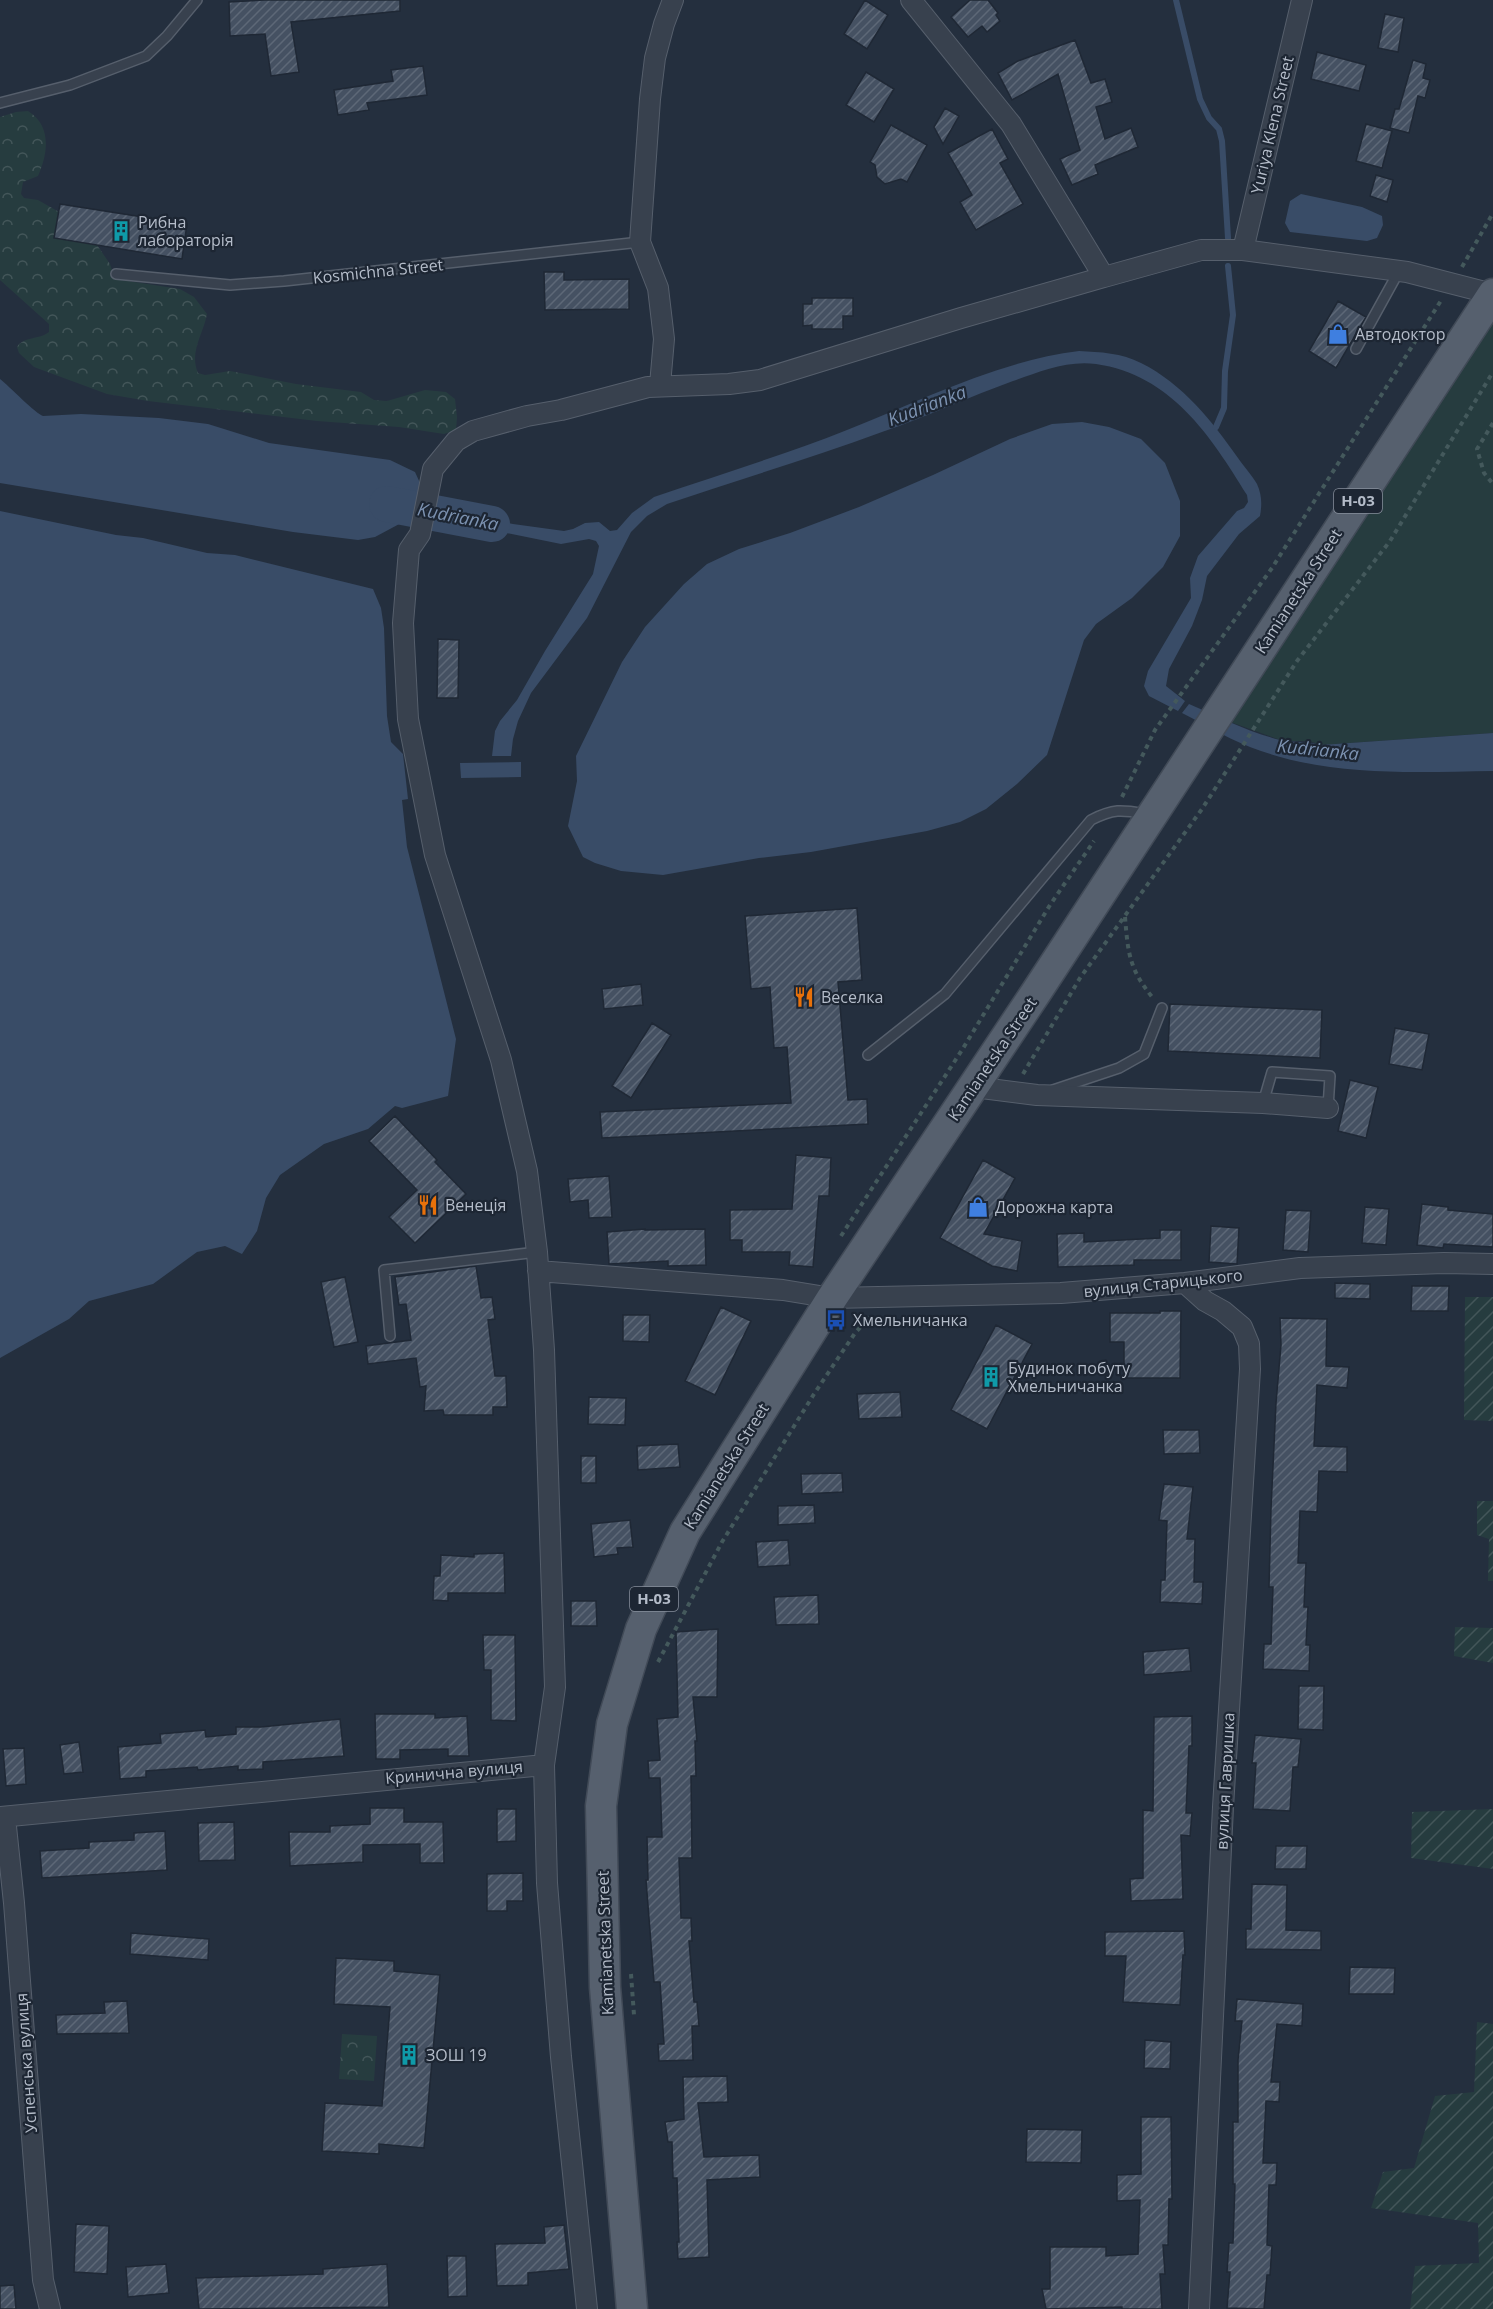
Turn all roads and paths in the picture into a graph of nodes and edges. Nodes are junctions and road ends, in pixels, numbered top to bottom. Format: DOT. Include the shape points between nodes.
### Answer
graph roads {
  1 [pos="197,0"];
  2 [pos="673,0"];
  3 [pos="910,0"];
  4 [pos="1302,0"];
  5 [pos="0,103"];
  6 [pos="1493,213"];
  7 [pos="640,242"];
  8 [pos="1243,250"];
  9 [pos="1399,271"];
  10 [pos="116,274"];
  11 [pos="1104,277"];
  12 [pos="1452,284"];
  13 [pos="1493,294"];
  14 [pos="1356,349"];
  15 [pos="1493,372"];
  16 [pos="660,385"];
  17 [pos="1493,423"];
  18 [pos="1493,484"];
  19 [pos="1116,811"];
  20 [pos="1152,814"];
  21 [pos="1125,916"];
  22 [pos="1162,1008"];
  23 [pos="868,1055"];
  24 [pos="974,1087"];
  25 [pos="1012,1092"];
  26 [pos="1037,1095"];
  27 [pos="1263,1103"];
  28 [pos="1328,1108"];
  29 [pos="835,1245"];
  30 [pos="537,1261"];
  31 [pos="1493,1264"];
  32 [pos="1185,1283"];
  33 [pos="890,1296"];
  34 [pos="832,1298"];
  35 [pos="390,1336"];
  36 [pos="657,1665"];
  37 [pos="544,1765"];
  38 [pos="2,1817"];
  39 [pos="631,1971"];
  40 [pos="634,2018"];
  41 [pos="50,2309"];
  42 [pos="587,2309"];
  43 [pos="632,2309"];
  44 [pos="1199,2309"];
  1 -- 5 [label="lane" via="146,56 70,86"];
  2 -- 7 [label="street" via="655,58"];
  3 -- 11 [label="street" via="1011,123"];
  4 -- 8 [label="street, Yuriya Klena Street"];
  6 -- 12 [label="path"];
  7 -- 10 [label="lane, Kosmichna Street" via="230,285"];
  7 -- 16 [label="street" via="658,288 664,339"];
  8 -- 9 [label="street"];
  8 -- 11 [label="street" via="1201,250"];
  9 -- 12 [label="street"];
  9 -- 14 [label="lane"];
  11 -- 16 [label="street" via="760,380"];
  12 -- 13 [label="street"];
  12 -- 19 [label="path" via="1272,568 1155,730"];
  13 -- 20 [label="main road, Kamianetska Street / Н-03"];
  15 -- 21 [label="path" via="1390,541 1297,661 1202,809"];
  16 -- 30 [label="street" via="527,416 473,431 456,441 434,469 420,534 409,550 404,623 408,719 435,855 504,1070 527,1171"];
  17 -- 18 [label="path" via="1478,449 1484,473"];
  19 -- 20 [label="lane"];
  19 -- 23 [label="lane" via="1091,820 945,994"];
  19 -- 29 [label="path" via="1050,905 962,1050"];
  20 -- 24 [label="main road, Kamianetska Street / Н-03"];
  21 -- 22 [label="path" via="1129,956 1138,980"];
  21 -- 25 [label="path" via="1080,978"];
  22 -- 26 [label="lane" via="1144,1054 1119,1068"];
  24 -- 25 [label="street"];
  24 -- 34 [label="main road, Kamianetska Street / Н-03"];
  25 -- 26 [label="street"];
  26 -- 27 [label="street"];
  27 -- 28 [label="street"];
  27 -- 28 [label="lane" via="1272,1072 1330,1076"];
  30 -- 34 [label="street, вулиця Старицького"];
  30 -- 35 [label="lane" via="384,1270"];
  30 -- 37 [label="street" via="544,1350 555,1687"];
  31 -- 32 [label="street, вулиця Старицького" via="1300,1268"];
  32 -- 33 [label="street, вулиця Старицького" via="1061,1293"];
  32 -- 44 [label="street, вулиця Гавришка" via="1242,1327 1250,1344"];
  33 -- 34 [label="street, вулиця Старицького"];
  33 -- 36 [label="path" via="855,1333 814,1394 722,1542"];
  34 -- 43 [label="main road, Kamianetska Street / Н-03" via="685,1532 641,1629 612,1724 601,1806 605,1988"];
  37 -- 38 [label="street, Кринична вулиця"];
  37 -- 42 [label="street, Кринична вулиця" via="549,1915"];
  38 -- 41 [label="street, Успенська вулиця" via="14,1903 43,2280"];
  39 -- 40 [label="path"];
}
